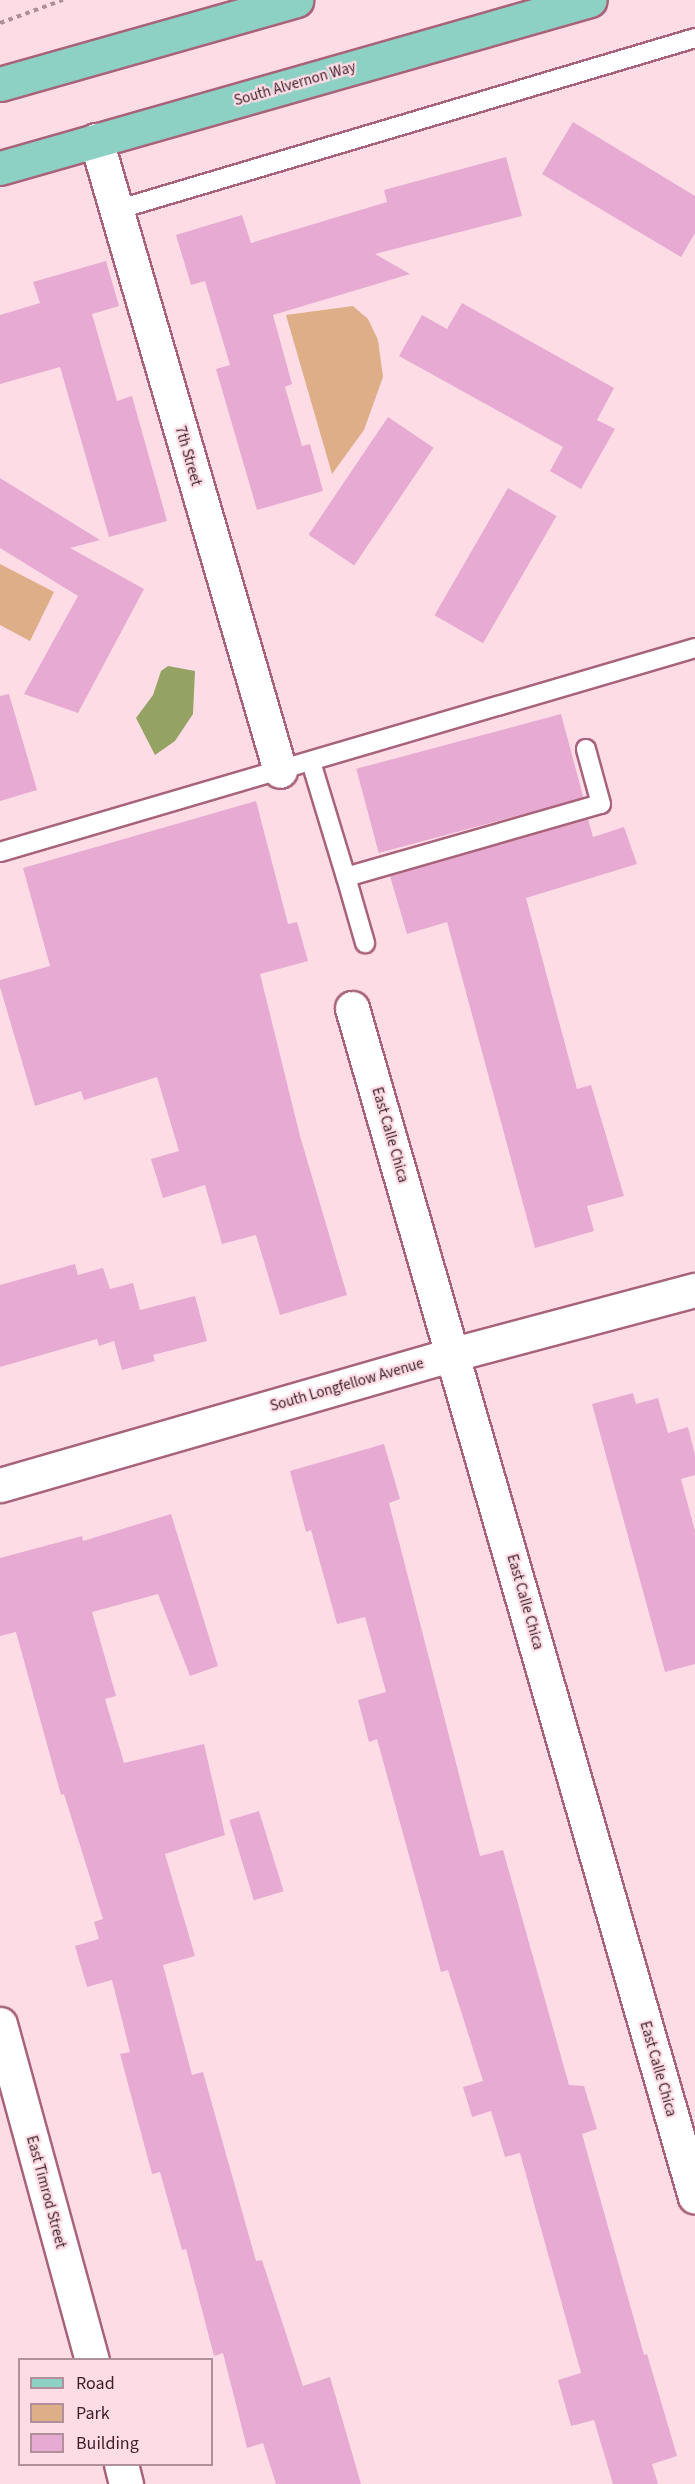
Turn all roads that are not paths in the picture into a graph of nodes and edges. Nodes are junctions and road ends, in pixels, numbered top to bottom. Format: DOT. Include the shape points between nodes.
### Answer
graph roads {
  1 [pos="296,0"];
  2 [pos="590,0"];
  3 [pos="695,38"];
  4 [pos="0,84"];
  5 [pos="96,140"];
  6 [pos="0,168"];
  7 [pos="116,210"];
  8 [pos="695,648"];
  9 [pos="585,749"];
  10 [pos="311,762"];
  11 [pos="280,771"];
  12 [pos="0,852"];
  13 [pos="346,877"];
  14 [pos="365,943"];
  15 [pos="352,1008"];
  16 [pos="695,1290"];
  17 [pos="454,1354"];
  18 [pos="0,1485"];
  19 [pos="0,2024"];
  20 [pos="695,2197"];
  21 [pos="91,2358"];
  22 [pos="122,2466"];
  23 [pos="126,2484"];
  1 -- 4 [label="main road"];
  2 -- 5 [label="main road, South Alvernon Way"];
  3 -- 7 [label="lane"];
  5 -- 6 [label="main road, South Alvernon Way"];
  5 -- 7 [label="street, 7th Street"];
  7 -- 11 [label="street, 7th Street"];
  8 -- 10 [label="lane"];
  9 -- 13 [label="lane" via="601,804"];
  10 -- 11 [label="lane"];
  10 -- 13 [label="lane"];
  11 -- 12 [label="lane"];
  13 -- 14 [label="lane"];
  15 -- 17 [label="street, East Calle Chica"];
  16 -- 17 [label="street, South Longfellow Avenue"];
  17 -- 18 [label="street, South Longfellow Avenue"];
  17 -- 20 [label="street, East Calle Chica"];
  19 -- 21 [label="street, East Timrod Street"];
  22 -- 23 [label="street"];
}
